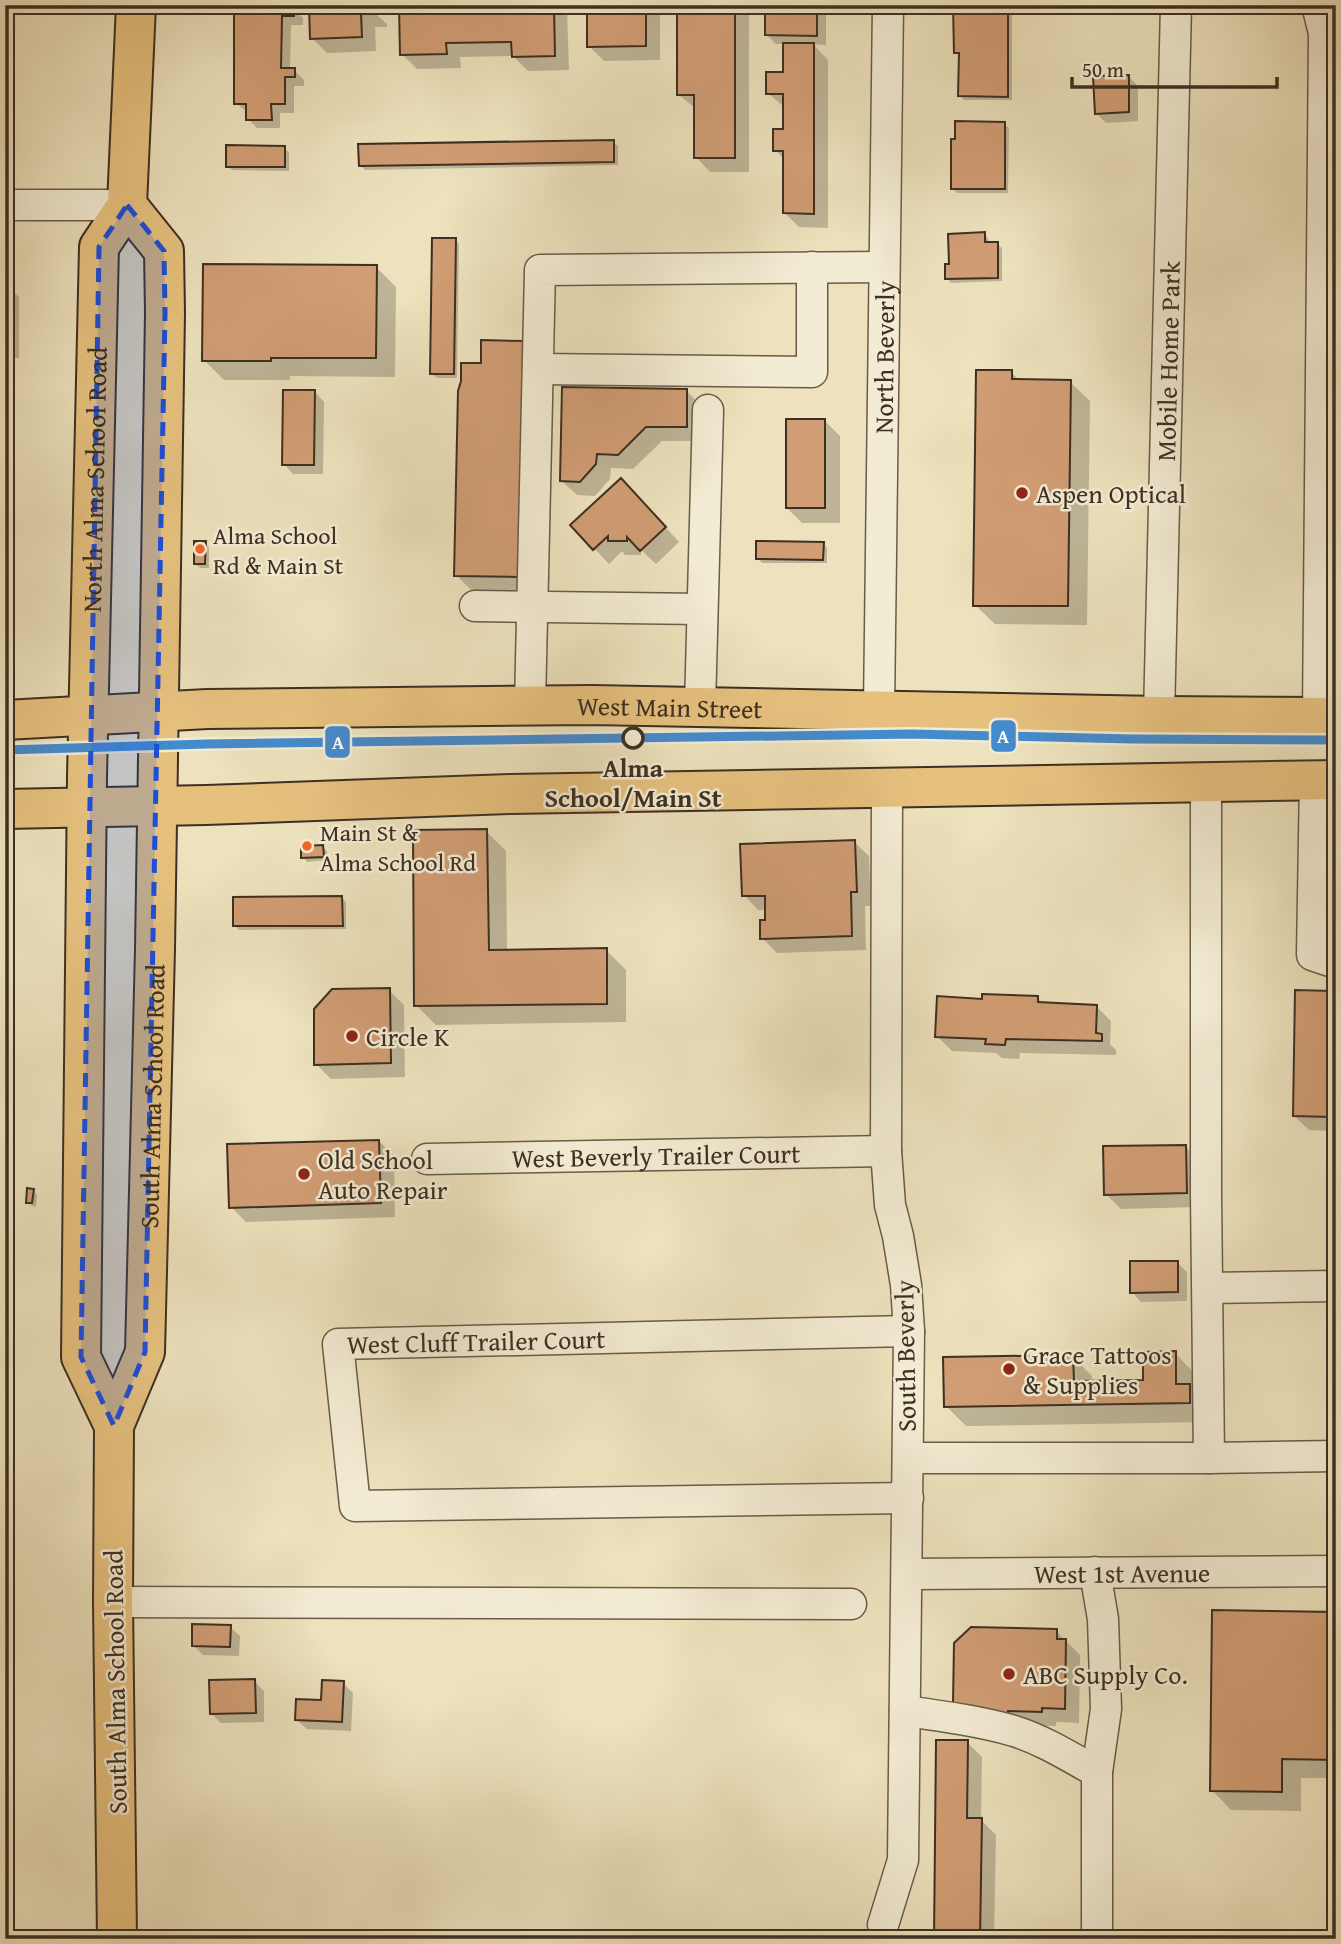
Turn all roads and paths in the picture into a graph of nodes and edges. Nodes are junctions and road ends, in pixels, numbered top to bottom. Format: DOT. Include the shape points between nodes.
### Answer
graph roads {
  1 [pos="136,5"];
  2 [pos="888,5"];
  3 [pos="1176,5"];
  4 [pos="1317,5"];
  5 [pos="5,205"];
  6 [pos="127,205"];
  7 [pos="812,267"];
  8 [pos="884,267"];
  9 [pos="538,369"];
  10 [pos="708,410"];
  11 [pos="475,606"];
  12 [pos="532,607"];
  13 [pos="702,609"];
  14 [pos="530,705"];
  15 [pos="700,707"];
  16 [pos="879,709"];
  17 [pos="159,712"];
  18 [pos="88,716"];
  19 [pos="1158,716"];
  20 [pos="1327,717"];
  21 [pos="5,720"];
  22 [pos="87,765"];
  23 [pos="1325,780"];
  24 [pos="1206,782"];
  25 [pos="887,786"];
  26 [pos="158,806"];
  27 [pos="86,807"];
  28 [pos="5,808"];
  29 [pos="1336,962"];
  30 [pos="886,1151"];
  31 [pos="427,1159"];
  32 [pos="1336,1286"];
  33 [pos="1208,1288"];
  34 [pos="909,1331"];
  35 [pos="114,1426"];
  36 [pos="1336,1456"];
  37 [pos="908,1458"];
  38 [pos="1209,1458"];
  39 [pos="908,1498"];
  40 [pos="1336,1571"];
  41 [pos="1095,1572"];
  42 [pos="907,1574"];
  43 [pos="113,1602"];
  44 [pos="851,1604"];
  45 [pos="905,1711"];
  46 [pos="1097,1772"];
  47 [pos="883,1925"];
  48 [pos="117,1939"];
  49 [pos="1097,1939"];
  1 -- 6 [label="main road"];
  2 -- 8 [label="street, North Beverly"];
  3 -- 19 [label="street, Mobile Home Park"];
  4 -- 20 [label="street" via="1324,33"];
  5 -- 6 [label="street"];
  6 -- 17 [label="main road" via="164,251"];
  6 -- 18 [label="main road, North Alma School Road" via="99,247"];
  7 -- 8 [label="street"];
  7 -- 9 [label="street" via="540,270"];
  7 -- 9 [label="street" via="812,372"];
  8 -- 16 [label="street, North Beverly"];
  9 -- 12 [label="street"];
  10 -- 13 [label="street"];
  11 -- 12 [label="street"];
  12 -- 13 [label="street"];
  12 -- 14 [label="street"];
  13 -- 15 [label="street"];
  14 -- 15 [label="main road, West Main Street"];
  14 -- 17 [label="main road, West Main Street"];
  15 -- 16 [label="main road, West Main Street"];
  16 -- 19 [label="main road, West Main Street"];
  17 -- 18 [label="main road, West Main Street"];
  17 -- 26 [label="main road, South Alma School Road"];
  18 -- 21 [label="main road, West Main Street"];
  18 -- 22 [label="main road, North Alma School Road"];
  19 -- 20 [label="main road, West Main Street"];
  22 -- 27 [label="main road, South Alma School Road"];
  23 -- 24 [label="main road"];
  23 -- 29 [label="street" via="1312,955"];
  24 -- 25 [label="main road"];
  24 -- 33 [label="street"];
  25 -- 26 [label="main road"];
  25 -- 30 [label="street, South Beverly"];
  26 -- 27 [label="main road"];
  26 -- 35 [label="main road, South Alma School Road" via="145,1352"];
  27 -- 28 [label="main road"];
  27 -- 35 [label="main road, South Alma School Road" via="81,1357"];
  30 -- 31 [label="street, West Beverly Trailer Court"];
  30 -- 34 [label="street, South Beverly"];
  32 -- 33 [label="street"];
  33 -- 38 [label="street"];
  34 -- 37 [label="street, South Beverly"];
  34 -- 39 [label="street, West Cluff Trailer Court" via="338,1344 355,1506"];
  35 -- 43 [label="main road, South Alma School Road"];
  36 -- 38 [label="street"];
  37 -- 38 [label="street"];
  37 -- 39 [label="street, South Beverly"];
  39 -- 42 [label="street, South Beverly"];
  40 -- 41 [label="street, West 1st Avenue"];
  41 -- 42 [label="street, West 1st Avenue"];
  41 -- 46 [label="street" via="1103,1619 1106,1709"];
  42 -- 45 [label="street, South Beverly"];
  43 -- 44 [label="street"];
  43 -- 48 [label="main road, South Alma School Road"];
  45 -- 46 [label="street" via="1014,1731"];
  45 -- 47 [label="street, South Beverly" via="903,1860"];
  46 -- 49 [label="street"];
}
